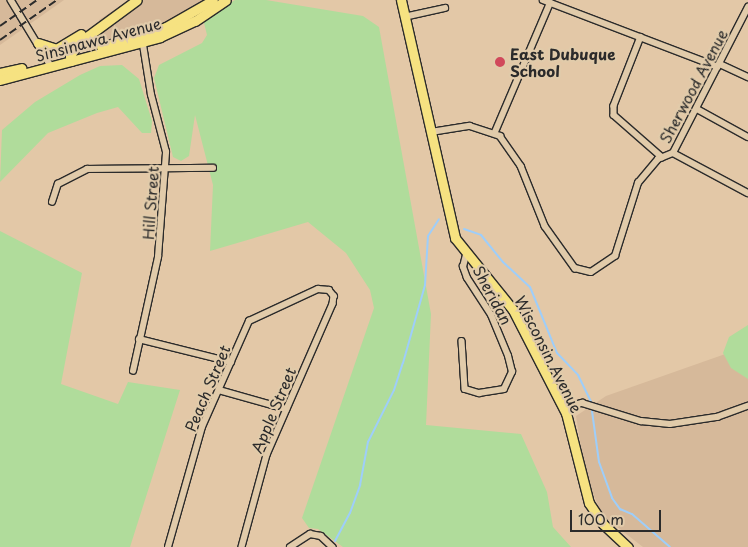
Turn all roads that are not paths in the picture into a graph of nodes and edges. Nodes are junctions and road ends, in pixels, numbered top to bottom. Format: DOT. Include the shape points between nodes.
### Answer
graph roads {
  1 [pos="11,0"];
  2 [pos="137,0"];
  3 [pos="401,0"];
  4 [pos="543,0"];
  5 [pos="221,1"];
  6 [pos="550,3"];
  7 [pos="748,7"];
  8 [pos="445,8"];
  9 [pos="404,17"];
  10 [pos="101,26"];
  11 [pos="641,37"];
  12 [pos="142,39"];
  13 [pos="38,42"];
  14 [pos="70,59"];
  15 [pos="50,64"];
  16 [pos="719,65"];
  17 [pos="0,73"];
  18 [pos="748,77"];
  19 [pos="0,80"];
  20 [pos="697,109"];
  21 [pos="431,132"];
  22 [pos="495,132"];
  23 [pos="748,137"];
  24 [pos="673,153"];
  25 [pos="662,157"];
  26 [pos="164,168"];
  27 [pos="213,168"];
  28 [pos="748,193"];
  29 [pos="52,202"];
  30 [pos="466,255"];
  31 [pos="326,289"];
  32 [pos="139,339"];
  33 [pos="462,341"];
  34 [pos="231,362"];
  35 [pos="133,371"];
  36 [pos="219,390"];
  37 [pos="748,406"];
  38 [pos="286,408"];
  39 [pos="564,408"];
  40 [pos="168,547"];
  41 [pos="242,547"];
  42 [pos="290,547"];
  43 [pos="333,547"];
  44 [pos="628,547"];
  1 -- 13 [label="street"];
  2 -- 10 [label="main road"];
  3 -- 9 [label="main road, Wisconsin Avenue"];
  4 -- 6 [label="street"];
  5 -- 12 [label="main road, Sinsinawa Avenue"];
  6 -- 11 [label="street"];
  6 -- 22 [label="street"];
  7 -- 16 [label="street, Sherwood Avenue"];
  8 -- 9 [label="street"];
  9 -- 21 [label="main road, Wisconsin Avenue"];
  10 -- 13 [label="main road" via="90,27 59,48"];
  10 -- 14 [label="main road" via="77,44"];
  11 -- 16 [label="street"];
  11 -- 25 [label="street" via="614,106 614,115"];
  12 -- 14 [label="main road, Sinsinawa Avenue"];
  12 -- 26 [label="street, Hill Street" via="151,95 166,147"];
  13 -- 15 [label="street"];
  14 -- 15 [label="main road, Sinsinawa Avenue"];
  15 -- 17 [label="main road, Sinsinawa Avenue"];
  15 -- 19 [label="main road, Sinsinawa Avenue"];
  16 -- 18 [label="street"];
  16 -- 20 [label="street, Sherwood Avenue"];
  20 -- 23 [label="street"];
  20 -- 24 [label="street, Sherwood Avenue"];
  21 -- 22 [label="street" via="467,126"];
  21 -- 30 [label="main road, Wisconsin Avenue" via="451,227"];
  22 -- 25 [label="street, Sherwood Avenue" via="517,158 541,218 572,264 583,272 596,270 615,256 638,182"];
  24 -- 25 [label="street, Sherwood Avenue"];
  24 -- 28 [label="street"];
  26 -- 27 [label="street"];
  26 -- 29 [label="street" via="87,168 58,184"];
  26 -- 32 [label="street, Hill Street" via="158,257"];
  30 -- 33 [label="street, Sheridan" via="464,267 467,278 497,327 508,356 511,376 508,386 497,393 471,392 462,383"];
  30 -- 39 [label="main road, Wisconsin Avenue" via="510,306"];
  31 -- 34 [label="street, Peach Street" via="253,318"];
  31 -- 38 [label="street, Apple Street" via="333,293 333,304"];
  32 -- 34 [label="street"];
  32 -- 35 [label="street, Hill Street"];
  34 -- 36 [label="street, Peach Street"];
  36 -- 38 [label="street"];
  36 -- 40 [label="street, Peach Street" via="200,433"];
  37 -- 39 [label="street" via="717,417 670,424 641,421 582,403"];
  38 -- 41 [label="street, Apple Street" via="266,455"];
  39 -- 44 [label="main road, Wisconsin Avenue" via="589,503 603,524"];
  42 -- 43 [label="street" via="310,534 324,538"];
}
